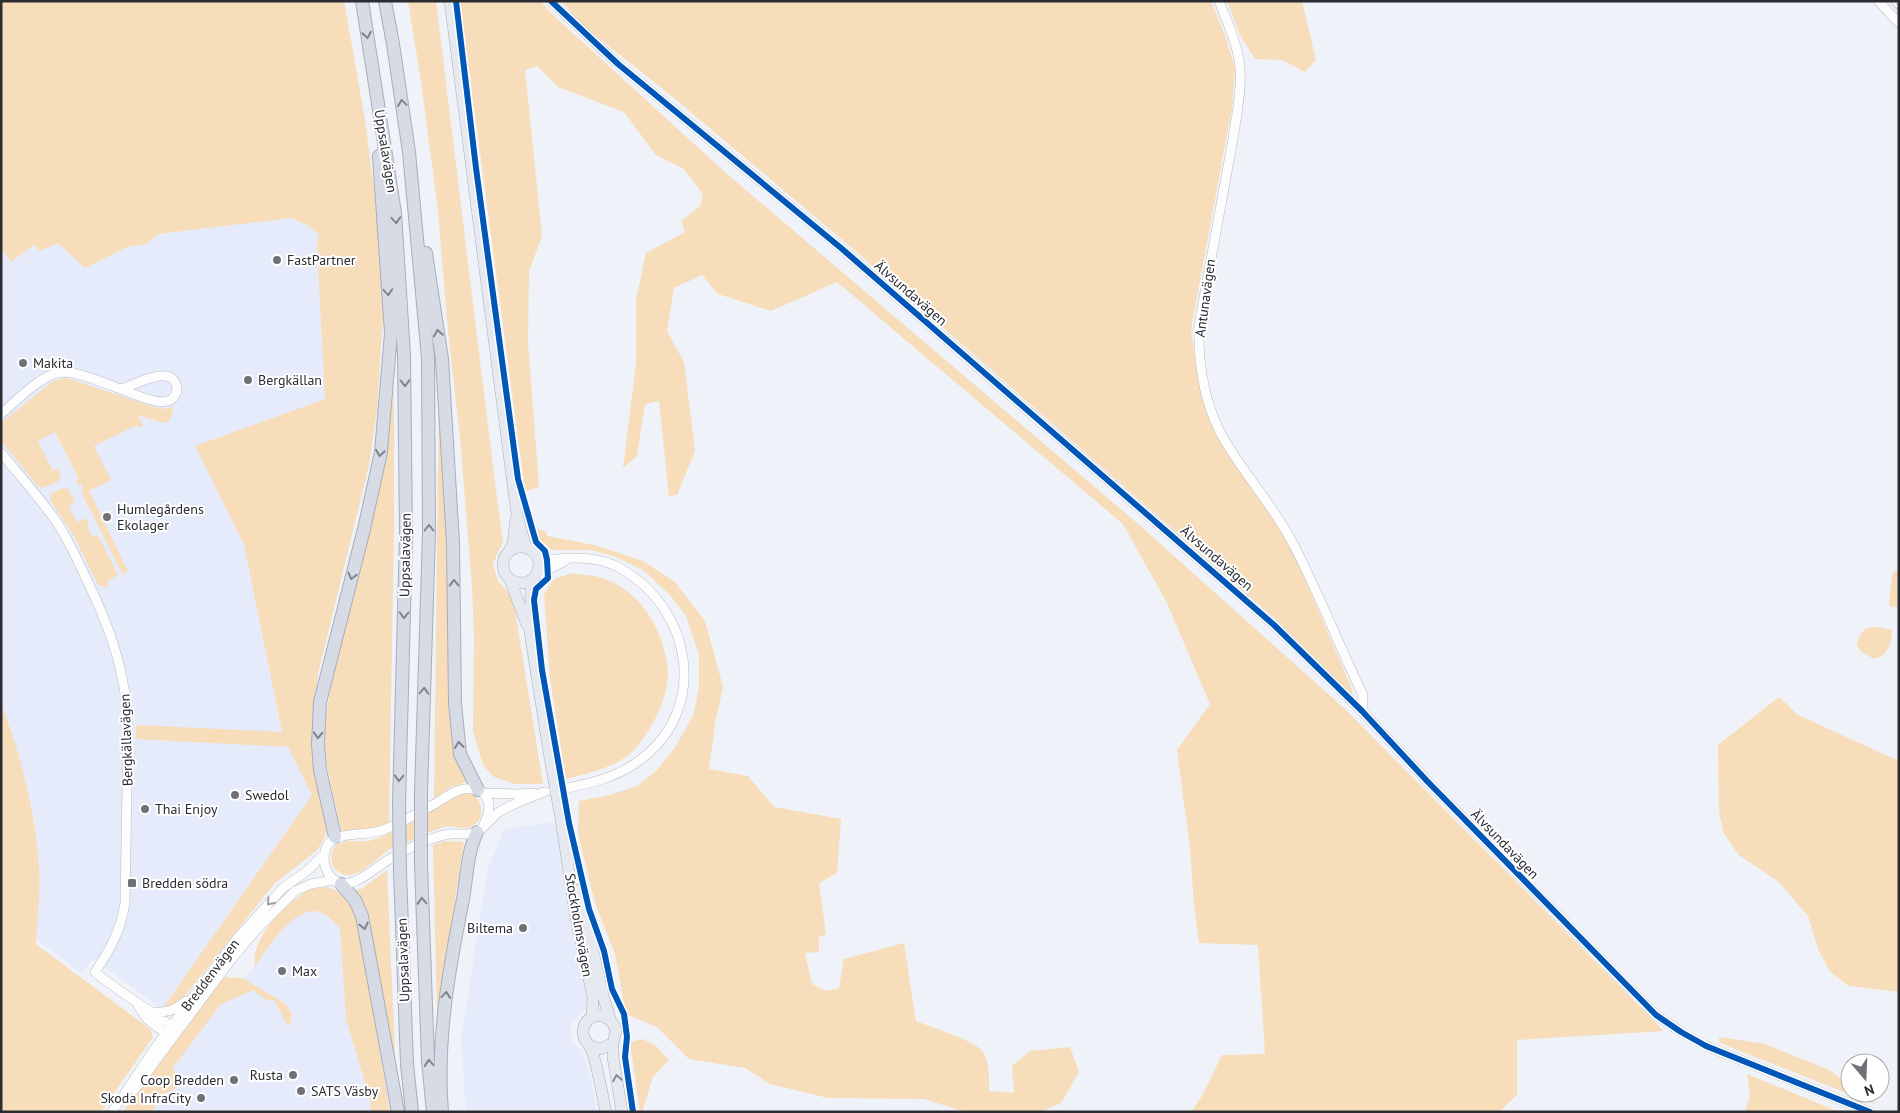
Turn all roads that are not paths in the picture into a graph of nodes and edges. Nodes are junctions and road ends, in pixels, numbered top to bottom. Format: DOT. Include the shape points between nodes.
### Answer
graph roads {
  1 [pos="362,1"];
  2 [pos="385,1"];
  3 [pos="450,1"];
  4 [pos="551,1"];
  5 [pos="1219,1"];
  6 [pos="1878,1"];
  7 [pos="1899,23"];
  8 [pos="373,68"];
  9 [pos="409,152"];
  10 [pos="120,388"];
  11 [pos="1,414"];
  12 [pos="1,453"];
  13 [pos="517,515"];
  14 [pos="526,548"];
  15 [pos="509,551"];
  16 [pos="536,555"];
  17 [pos="572,558"];
  18 [pos="535,577"];
  19 [pos="510,580"];
  20 [pos="530,632"];
  21 [pos="1362,711"];
  22 [pos="481,791"];
  23 [pos="544,792"];
  24 [pos="480,829"];
  25 [pos="563,829"];
  26 [pos="335,838"];
  27 [pos="324,854"];
  28 [pos="338,882"];
  29 [pos="196,993"];
  30 [pos="136,1003"];
  31 [pos="153,1012"];
  32 [pos="592,1017"];
  33 [pos="610,1019"];
  34 [pos="175,1028"];
  35 [pos="169,1036"];
  36 [pos="613,1043"];
  37 [pos="589,1046"];
  38 [pos="112,1112"];
  39 [pos="118,1112"];
  40 [pos="398,1112"];
  41 [pos="412,1112"];
  42 [pos="434,1112"];
  43 [pos="442,1112"];
  44 [pos="606,1112"];
  45 [pos="622,1112"];
  46 [pos="1870,1112"];
  1 -- 8 [label="highway, Uppsalavägen, one-way"];
  9 -- 2 [label="highway, Uppsalavägen, one-way"];
  3 -- 13 [label="main road"];
  4 -- 21 [label="street, Älvsundavägen" via="618,64 834,242 1274,624"];
  5 -- 21 [label="street, Antunavägen" via="1240,69 1238,108 1199,325 1202,376 1220,432 1303,562 1362,695"];
  6 -- 7 [label="street"];
  8 -- 26 [label="highway, one-way" via="391,333 381,452 320,702 320,770"];
  8 -- 41 [label="highway, Uppsalavägen, one-way, bridge" via="395,213 404,355 406,534 398,805 406,1064"];
  22 -- 9 [label="highway, one-way" via="460,754 455,703 453,543 442,359"];
  42 -- 9 [label="highway, Uppsalavägen, one-way, bridge" via="428,1061 421,864 429,533 428,358"];
  10 -- 10 [label="street" via="161,402 171,400 177,391 176,381 165,375"];
  10 -- 11 [label="street" via="77,374 55,373"];
  12 -- 30 [label="street, Bergkällavägen" via="66,537 100,608 119,663 127,714 125,903 114,940 95,972"];
  13 -- 14 [label="main road"];
  13 -- 15 [label="main road"];
  14 -- 15 [label="main road"];
  14 -- 16 [label="main road"];
  15 -- 19 [label="main road" via="503,570"];
  16 -- 17 [label="street" via="547,560"];
  16 -- 18 [label="main road" via="540,569"];
  17 -- 18 [label="street"];
  17 -- 23 [label="street" via="596,559 620,568 653,594 668,613 679,637 685,663 684,690 676,715 662,739 640,760 615,776"];
  18 -- 19 [label="main road" via="521,584"];
  18 -- 20 [label="main road, Stockholmsvägen" via="531,590"];
  19 -- 20 [label="main road, Stockholmsvägen"];
  20 -- 25 [label="main road, Stockholmsvägen, bridge"];
  21 -- 46 [label="street, Älvsundavägen" via="1656,1015 1706,1046"];
  22 -- 23 [label="street"];
  22 -- 24 [label="street" via="488,801 489,813"];
  22 -- 26 [label="street" via="465,789 451,793 382,830 368,835 350,834"];
  23 -- 24 [label="street" via="517,802"];
  24 -- 28 [label="street, Breddenvägen" via="437,837 384,862 356,881"];
  43 -- 24 [label="highway, one-way" via="440,1062 446,992 468,858"];
  25 -- 32 [label="main road, Stockholmsvägen" via="576,918 593,997"];
  25 -- 33 [label="main road, Stockholmsvägen"];
  26 -- 27 [label="street, Breddenvägen"];
  27 -- 28 [label="street" via="327,869"];
  27 -- 29 [label="street, Breddenvägen, one-way" via="283,888 235,941"];
  28 -- 34 [label="street, Breddenvägen" via="302,887 282,903 241,947"];
  28 -- 40 [label="highway, one-way" via="354,900 362,916"];
  29 -- 31 [label="street" via="177,1008 164,1013"];
  29 -- 34 [label="street, Breddenvägen"];
  30 -- 31 [label="street, Bergkällavägen"];
  30 -- 35 [label="street, Bergkällavägen" via="147,1019"];
  31 -- 34 [label="street, Bergkällavägen"];
  32 -- 33 [label="main road"];
  32 -- 37 [label="main road, Stockholmsvägen" via="583,1031"];
  33 -- 36 [label="main road, Stockholmsvägen" via="616,1031"];
  34 -- 35 [label="street, Breddenvägen"];
  35 -- 38 [label="street, Breddenvägen"];
  35 -- 39 [label="street, Breddenvägen"];
  36 -- 37 [label="main road" via="601,1049"];
  45 -- 36 [label="main road, Stockholmsvägen, one-way"];
  37 -- 44 [label="main road, Stockholmsvägen"];
}
